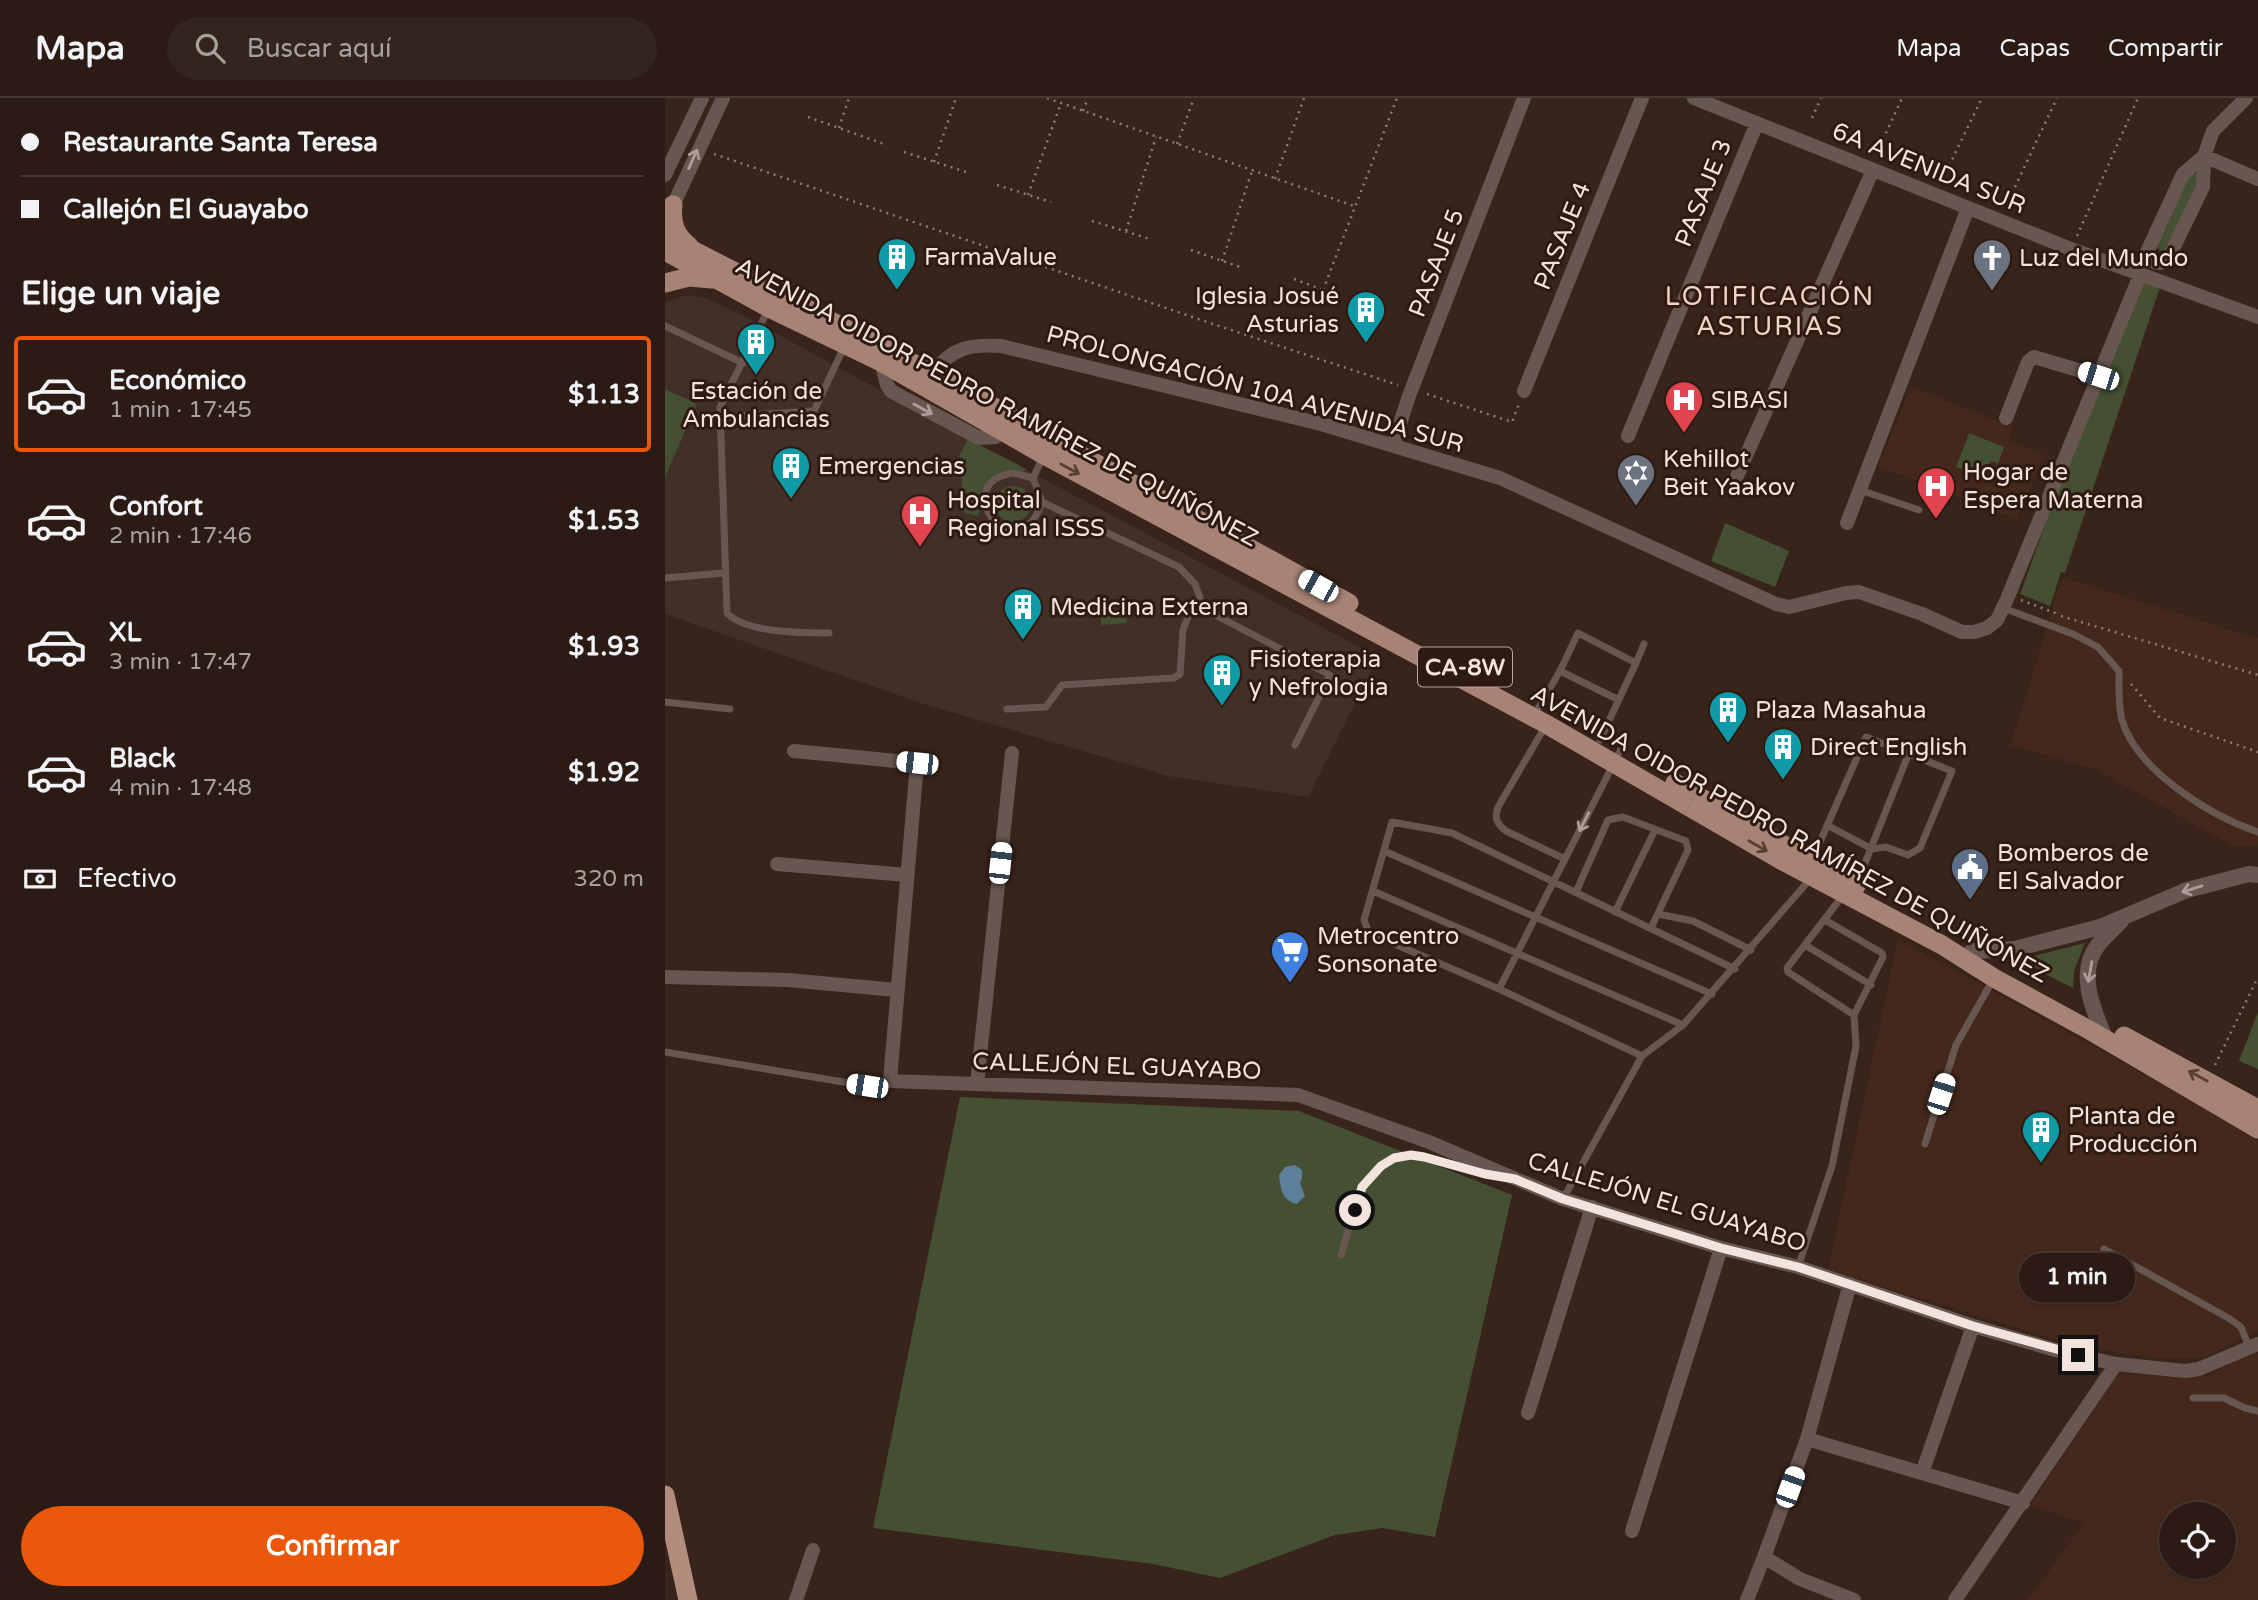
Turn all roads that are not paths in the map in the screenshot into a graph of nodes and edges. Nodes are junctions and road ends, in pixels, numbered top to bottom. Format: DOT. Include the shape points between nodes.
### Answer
graph roads {
  1 [pos="702,98"];
  2 [pos="723,98"];
  3 [pos="1524,98"];
  4 [pos="1642,98"];
  5 [pos="1694,98"];
  6 [pos="2246,98"];
  7 [pos="1756,123"];
  8 [pos="2204,156"];
  9 [pos="1873,170"];
  10 [pos="665,175"];
  11 [pos="2258,179"];
  12 [pos="1968,208"];
  13 [pos="669,213"];
  14 [pos="665,236"];
  15 [pos="665,251"];
  16 [pos="698,253"];
  17 [pos="2148,270"];
  18 [pos="716,279"];
  19 [pos="665,284"];
  20 [pos="769,308"];
  21 [pos="2258,317"];
  22 [pos="665,326"];
  23 [pos="845,345"];
  24 [pos="743,363"];
  25 [pos="932,373"];
  26 [pos="2098,376"];
  27 [pos="1524,391"];
  28 [pos="720,417"];
  29 [pos="2006,418"];
  30 [pos="1628,436"];
  31 [pos="1393,445"];
  32 [pos="1044,455"];
  33 [pos="1737,476"];
  34 [pos="1033,478"];
  35 [pos="1859,490"];
  36 [pos="1042,502"];
  37 [pos="1919,510"];
  38 [pos="1847,523"];
  39 [pos="724,573"];
  40 [pos="665,578"];
  41 [pos="2003,607"];
  42 [pos="1204,610"];
  43 [pos="829,633"];
  44 [pos="1644,644"];
  45 [pos="1636,663"];
  46 [pos="1560,671"];
  47 [pos="1619,700"];
  48 [pos="665,702"];
  49 [pos="730,709"];
  50 [pos="1007,709"];
  51 [pos="1543,716"];
  52 [pos="1600,740"];
  53 [pos="1295,745"];
  54 [pos="794,751"];
  55 [pos="1012,753"];
  56 [pos="1909,753"];
  57 [pos="1617,757"];
  58 [pos="1827,825"];
  59 [pos="1655,830"];
  60 [pos="2258,832"];
  61 [pos="1872,849"];
  62 [pos="1384,851"];
  63 [pos="1807,857"];
  64 [pos="1565,859"];
  65 [pos="777,863"];
  66 [pos="907,875"];
  67 [pos="2258,875"];
  68 [pos="1812,877"];
  69 [pos="1554,881"];
  70 [pos="1373,891"];
  71 [pos="1576,892"];
  72 [pos="1851,892"];
  73 [pos="1615,912"];
  74 [pos="1658,914"];
  75 [pos="2125,916"];
  76 [pos="1535,918"];
  77 [pos="1825,920"];
  78 [pos="1651,928"];
  79 [pos="1805,945"];
  80 [pos="1751,950"];
  81 [pos="1972,951"];
  82 [pos="1517,953"];
  83 [pos="1735,969"];
  84 [pos="665,977"];
  85 [pos="1994,978"];
  86 [pos="1871,985"];
  87 [pos="1499,989"];
  88 [pos="897,990"];
  89 [pos="1712,994"];
  90 [pos="1854,1016"];
  91 [pos="2099,1022"];
  92 [pos="1683,1025"];
  93 [pos="2106,1040"];
  94 [pos="665,1052"];
  95 [pos="1642,1056"];
  96 [pos="890,1081"];
  97 [pos="977,1084"];
  98 [pos="2258,1109"];
  99 [pos="2258,1129"];
  100 [pos="1924,1144"];
  101 [pos="1515,1179"];
  102 [pos="1563,1199"];
  103 [pos="1592,1207"];
  104 [pos="1721,1248"];
  105 [pos="2104,1249"];
  106 [pos="1341,1255"];
  107 [pos="1798,1267"];
  108 [pos="1850,1284"];
  109 [pos="1973,1326"];
  110 [pos="2254,1345"];
  111 [pos="2116,1364"];
  112 [pos="2193,1398"];
  113 [pos="2258,1411"];
  114 [pos="1528,1413"];
  115 [pos="1807,1439"];
  116 [pos="1922,1473"];
  117 [pos="665,1495"];
  118 [pos="2023,1503"];
  119 [pos="1632,1531"];
  120 [pos="813,1550"];
  121 [pos="1763,1557"];
  122 [pos="688,1600"];
  123 [pos="796,1600"];
  124 [pos="1747,1600"];
  125 [pos="1854,1600"];
  126 [pos="1955,1600"];
  1 -- 10 [label="street"];
  13 -- 2 [label="street, one-way"];
  3 -- 31 [label="street, PASAJE 5"];
  4 -- 27 [label="street, PASAJE 4"];
  5 -- 7 [label="street, 6A AVENIDA SUR"];
  6 -- 8 [label="street" via="2213,131"];
  7 -- 9 [label="street, 6A AVENIDA SUR"];
  7 -- 30 [label="street, PASAJE 3"];
  8 -- 11 [label="street"];
  8 -- 17 [label="street" via="2183,174 2147,252"];
  8 -- 17 [label="street" via="2203,187 2177,243 2167,261"];
  9 -- 12 [label="street, 6A AVENIDA SUR"];
  9 -- 33 [label="street"];
  12 -- 17 [label="street, 6A AVENIDA SUR" via="2071,249"];
  12 -- 35 [label="street"];
  13 -- 16 [label="main road" via="678,236"];
  14 -- 16 [label="main road, AVENIDA OIDOR PEDRO RAMÍREZ DE QUIÑÓNEZ / CA-8W"];
  15 -- 18 [label="main road, AVENIDA OIDOR PEDRO RAMÍREZ DE QUIÑÓNEZ / CA-8W"];
  16 -- 25 [label="main road, AVENIDA OIDOR PEDRO RAMÍREZ DE QUIÑÓNEZ / CA-8W"];
  17 -- 21 [label="street, 6A AVENIDA SUR"];
  17 -- 26 [label="street"];
  18 -- 19 [label="main road" via="689,277"];
  18 -- 20 [label="main road, AVENIDA OIDOR PEDRO RAMÍREZ DE QUIÑÓNEZ / CA-8W"];
  20 -- 23 [label="main road, AVENIDA OIDOR PEDRO RAMÍREZ DE QUIÑÓNEZ / CA-8W"];
  20 -- 24 [label="lane"];
  22 -- 24 [label="lane"];
  23 -- 28 [label="lane" via="814,411"];
  23 -- 32 [label="main road, AVENIDA OIDOR PEDRO RAMÍREZ DE QUIÑÓNEZ / CA-8W, one-way"];
  24 -- 28 [label="lane" via="720,407"];
  25 -- 31 [label="street, PROLONGACIÓN 10A AVENIDA SUR" via="953,352 1001,346"];
  25 -- 51 [label="main road, AVENIDA OIDOR PEDRO RAMÍREZ DE QUIÑÓNEZ / CA-8W"];
  26 -- 29 [label="street" via="2034,357"];
  26 -- 41 [label="street"];
  28 -- 39 [label="lane"];
  31 -- 41 [label="street, PROLONGACIÓN 10A AVENIDA SUR" via="1500,478 1776,604 1789,607 1859,592 1962,632 1987,628"];
  32 -- 34 [label="lane"];
  32 -- 51 [label="main road, AVENIDA OIDOR PEDRO RAMÍREZ DE QUIÑÓNEZ / CA-8W, one-way"];
  34 -- 36 [label="lane"];
  34 -- 36 [label="lane" via="1002,475 985,494 985,507 990,519 1013,531 1029,526"];
  35 -- 37 [label="lane"];
  35 -- 38 [label="street"];
  36 -- 42 [label="lane" via="1179,567 1195,584"];
  39 -- 40 [label="lane"];
  39 -- 43 [label="lane" via="727,613 738,622 787,633"];
  41 -- 60 [label="lane" via="2098,647 2119,671 2122,721 2135,748 2193,801"];
  42 -- 50 [label="lane" via="1190,612 1183,630 1180,674 1174,678 1062,685 1046,706"];
  42 -- 53 [label="lane" via="1330,675"];
  44 -- 45 [label="lane"];
  45 -- 46 [label="lane" via="1578,633"];
  45 -- 47 [label="lane"];
  46 -- 47 [label="lane"];
  46 -- 51 [label="lane"];
  47 -- 52 [label="lane"];
  48 -- 49 [label="lane"];
  51 -- 52 [label="main road, AVENIDA OIDOR PEDRO RAMÍREZ DE QUIÑÓNEZ / CA-8W"];
  51 -- 57 [label="main road, AVENIDA OIDOR PEDRO RAMÍREZ DE QUIÑÓNEZ / CA-8W"];
  51 -- 64 [label="lane" via="1496,817 1506,831"];
  52 -- 57 [label="main road, AVENIDA OIDOR PEDRO RAMÍREZ DE QUIÑÓNEZ / CA-8W"];
  54 -- 66 [label="street" via="917,763"];
  55 -- 97 [label="street"];
  56 -- 58 [label="lane" via="1866,737"];
  56 -- 61 [label="lane"];
  56 -- 61 [label="lane" via="1952,771 1920,848 1908,855 1886,847"];
  57 -- 63 [label="main road, AVENIDA OIDOR PEDRO RAMÍREZ DE QUIÑÓNEZ / CA-8W"];
  57 -- 64 [label="lane, one-way"];
  57 -- 68 [label="main road, AVENIDA OIDOR PEDRO RAMÍREZ DE QUIÑÓNEZ / CA-8W, one-way"];
  58 -- 61 [label="lane"];
  58 -- 63 [label="lane" via="1816,851"];
  59 -- 71 [label="lane" via="1623,817 1608,820"];
  59 -- 73 [label="lane"];
  59 -- 74 [label="lane" via="1688,845"];
  61 -- 72 [label="lane"];
  62 -- 69 [label="lane" via="1392,822 1453,833"];
  62 -- 70 [label="lane"];
  62 -- 76 [label="lane"];
  63 -- 72 [label="main road, AVENIDA OIDOR PEDRO RAMÍREZ DE QUIÑÓNEZ / CA-8W"];
  64 -- 69 [label="lane"];
  65 -- 66 [label="street"];
  66 -- 88 [label="street"];
  67 -- 75 [label="street, one-way" via="2187,890"];
  68 -- 72 [label="main road, AVENIDA OIDOR PEDRO RAMÍREZ DE QUIÑÓNEZ / CA-8W"];
  68 -- 80 [label="lane"];
  69 -- 71 [label="lane"];
  69 -- 76 [label="lane"];
  70 -- 82 [label="lane"];
  70 -- 87 [label="lane" via="1364,920 1369,933"];
  71 -- 73 [label="lane"];
  72 -- 77 [label="lane"];
  72 -- 81 [label="main road, AVENIDA OIDOR PEDRO RAMÍREZ DE QUIÑÓNEZ / CA-8W"];
  72 -- 85 [label="main road, AVENIDA OIDOR PEDRO RAMÍREZ DE QUIÑÓNEZ / CA-8W"];
  73 -- 78 [label="lane"];
  74 -- 78 [label="lane"];
  74 -- 80 [label="lane" via="1693,921"];
  75 -- 81 [label="street" via="2015,949"];
  75 -- 91 [label="street, one-way" via="2096,947 2089,968 2087,983"];
  76 -- 82 [label="lane"];
  76 -- 89 [label="lane"];
  77 -- 79 [label="lane"];
  77 -- 86 [label="lane" via="1882,953 1883,961"];
  78 -- 83 [label="lane"];
  79 -- 86 [label="lane"];
  79 -- 90 [label="lane" via="1787,968 1789,975"];
  80 -- 83 [label="lane"];
  81 -- 91 [label="main road, AVENIDA OIDOR PEDRO RAMÍREZ DE QUIÑÓNEZ / CA-8W"];
  82 -- 87 [label="lane"];
  82 -- 92 [label="lane"];
  83 -- 89 [label="lane"];
  84 -- 88 [label="street" via="788,980"];
  85 -- 93 [label="main road, AVENIDA OIDOR PEDRO RAMÍREZ DE QUIÑÓNEZ / CA-8W"];
  85 -- 100 [label="lane" via="1957,1045"];
  86 -- 90 [label="lane"];
  87 -- 95 [label="lane"];
  88 -- 96 [label="street"];
  89 -- 92 [label="lane"];
  90 -- 107 [label="lane" via="1856,1045 1832,1167"];
  91 -- 93 [label="street"];
  98 -- 91 [label="main road, AVENIDA OIDOR PEDRO RAMÍREZ DE QUIÑÓNEZ / CA-8W, one-way"];
  92 -- 95 [label="lane"];
  93 -- 99 [label="main road, AVENIDA OIDOR PEDRO RAMÍREZ DE QUIÑÓNEZ / CA-8W"];
  94 -- 96 [label="lane" via="867,1086"];
  95 -- 102 [label="lane"];
  96 -- 97 [label="street, CALLEJÓN EL GUAYABO"];
  97 -- 101 [label="street, CALLEJÓN EL GUAYABO" via="1298,1095"];
  101 -- 102 [label="street, CALLEJÓN EL GUAYABO"];
  101 -- 106 [label="lane" via="1424,1157 1394,1158 1371,1174 1362,1187"];
  102 -- 103 [label="street, CALLEJÓN EL GUAYABO"];
  103 -- 104 [label="street, CALLEJÓN EL GUAYABO"];
  103 -- 114 [label="street"];
  104 -- 107 [label="street, CALLEJÓN EL GUAYABO"];
  104 -- 119 [label="street"];
  105 -- 110 [label="lane" via="2230,1319"];
  107 -- 108 [label="street, CALLEJÓN EL GUAYABO"];
  108 -- 109 [label="street, CALLEJÓN EL GUAYABO"];
  108 -- 115 [label="street"];
  109 -- 111 [label="street, CALLEJÓN EL GUAYABO"];
  109 -- 116 [label="street"];
  110 -- 111 [label="street, CALLEJÓN EL GUAYABO" via="2185,1371"];
  111 -- 118 [label="street"];
  112 -- 113 [label="lane" via="2224,1398"];
  115 -- 116 [label="street"];
  115 -- 121 [label="street"];
  116 -- 118 [label="street"];
  117 -- 122 [label="highway"];
  118 -- 126 [label="street"];
  120 -- 123 [label="street"];
  121 -- 124 [label="street"];
  121 -- 125 [label="street" via="1800,1579"];
}
